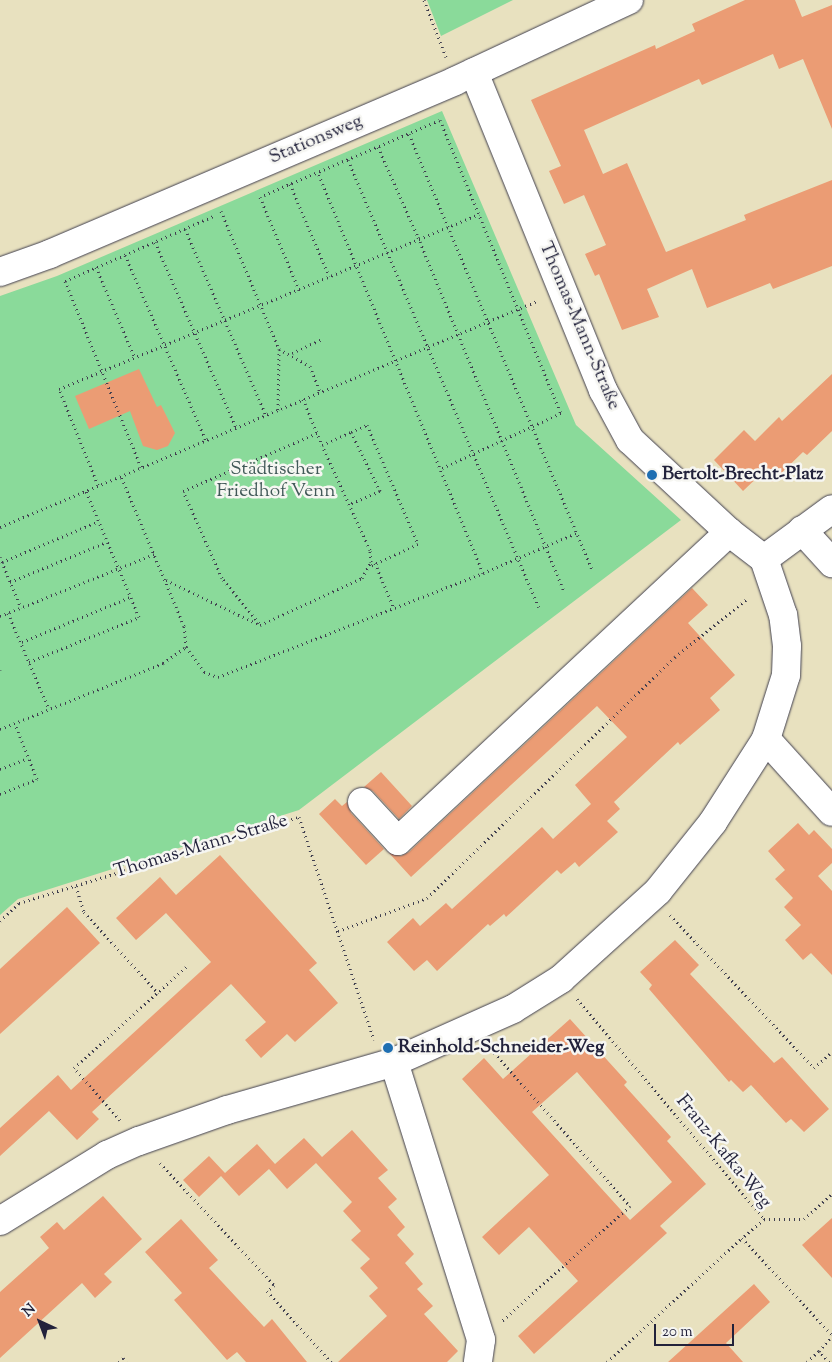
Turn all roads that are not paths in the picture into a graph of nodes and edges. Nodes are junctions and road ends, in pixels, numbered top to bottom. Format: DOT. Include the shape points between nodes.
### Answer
graph roads {
  1 [pos="629,0"];
  2 [pos="464,76"];
  3 [pos="0,272"];
  4 [pos="832,508"];
  5 [pos="802,530"];
  6 [pos="730,532"];
  7 [pos="832,563"];
  8 [pos="767,569"];
  9 [pos="766,739"];
  10 [pos="362,802"];
  11 [pos="832,812"];
  12 [pos="388,1064"];
  13 [pos="0,1221"];
  14 [pos="480,1351"];
  1 -- 2 [label="street, Stationsweg"];
  2 -- 3 [label="street, Stationsweg" via="50,254"];
  2 -- 6 [label="street, Thomas-Mann-Straße" via="563,290 603,390 630,440"];
  4 -- 5 [label="street"];
  5 -- 7 [label="street"];
  5 -- 8 [label="street"];
  6 -- 8 [label="street, Thomas-Mann-Straße"];
  6 -- 10 [label="street" via="398,841"];
  8 -- 9 [label="street" via="788,646 786,675"];
  9 -- 11 [label="street"];
  9 -- 12 [label="street" via="713,822 652,896 561,979 513,1009"];
  12 -- 13 [label="street" via="227,1110 139,1141 76,1173"];
  12 -- 14 [label="street"];
}
